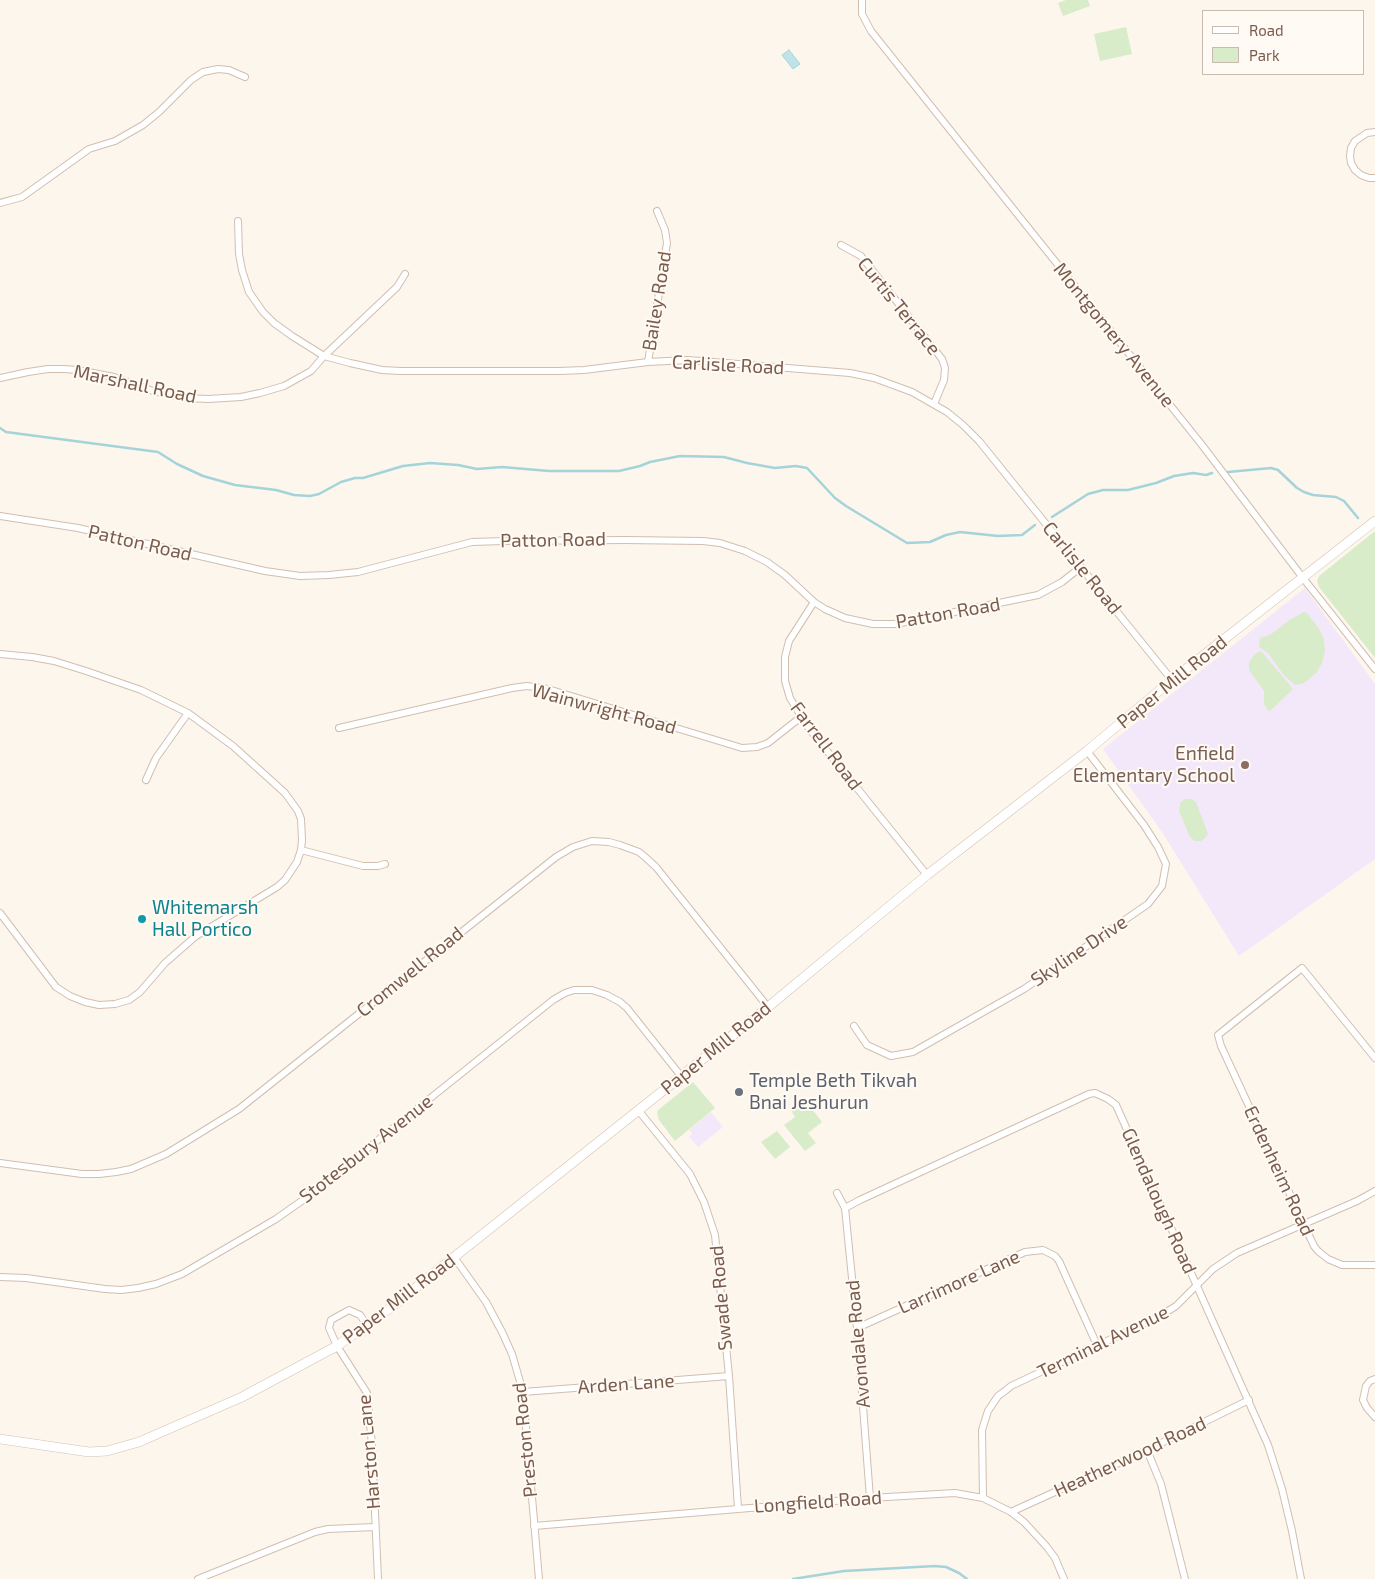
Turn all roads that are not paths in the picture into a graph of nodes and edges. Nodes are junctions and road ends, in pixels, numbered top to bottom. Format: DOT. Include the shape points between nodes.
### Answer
graph roads {
  1 [pos="862,0"];
  2 [pos="245,77"];
  3 [pos="1375,132"];
  4 [pos="1375,178"];
  5 [pos="0,203"];
  6 [pos="657,211"];
  7 [pos="238,221"];
  8 [pos="841,245"];
  9 [pos="405,274"];
  10 [pos="324,356"];
  11 [pos="648,362"];
  12 [pos="0,378"];
  13 [pos="934,404"];
  14 [pos="0,516"];
  15 [pos="1375,521"];
  16 [pos="1081,567"];
  17 [pos="1303,578"];
  18 [pos="814,602"];
  19 [pos="0,654"];
  20 [pos="1375,669"];
  21 [pos="1172,680"];
  22 [pos="188,713"];
  23 [pos="801,717"];
  24 [pos="339,728"];
  25 [pos="1086,751"];
  26 [pos="146,780"];
  27 [pos="301,850"];
  28 [pos="385,864"];
  29 [pos="927,875"];
  30 [pos="0,913"];
  31 [pos="768,1007"];
  32 [pos="854,1026"];
  33 [pos="1375,1058"];
  34 [pos="681,1076"];
  35 [pos="638,1110"];
  36 [pos="0,1163"];
  37 [pos="1375,1191"];
  38 [pos="837,1193"];
  39 [pos="845,1208"];
  40 [pos="1304,1223"];
  41 [pos="454,1257"];
  42 [pos="1375,1265"];
  43 [pos="0,1277"];
  44 [pos="1196,1286"];
  45 [pos="367,1325"];
  46 [pos="857,1328"];
  47 [pos="1097,1345"];
  48 [pos="337,1346"];
  49 [pos="729,1376"];
  50 [pos="1375,1379"];
  51 [pos="523,1392"];
  52 [pos="1249,1400"];
  53 [pos="1375,1417"];
  54 [pos="0,1440"];
  55 [pos="1147,1450"];
  56 [pos="870,1498"];
  57 [pos="983,1498"];
  58 [pos="738,1508"];
  59 [pos="1011,1512"];
  60 [pos="534,1526"];
  61 [pos="376,1527"];
  62 [pos="198,1579"];
  63 [pos="378,1579"];
  64 [pos="539,1579"];
  65 [pos="1064,1579"];
  66 [pos="1185,1579"];
  67 [pos="1301,1579"];
  1 -- 17 [label="street, Montgomery Avenue" via="862,14 871,31 1202,445"];
  2 -- 5 [label="street" via="229,70 203,72 143,125 115,141 89,149 22,197"];
  3 -- 4 [label="street" via="1366,133 1355,141 1350,156 1361,176"];
  6 -- 11 [label="street, Bailey Road" via="665,230 666,250"];
  7 -- 10 [label="street, Carlisle Road" via="240,261 253,299 274,323"];
  8 -- 13 [label="street, Curtis Terrace" via="860,256 939,353 945,376"];
  9 -- 10 [label="street, Marshall Road" via="397,287"];
  10 -- 11 [label="street, Carlisle Road" via="364,367 401,371 559,371"];
  10 -- 12 [label="street, Marshall Road" via="311,371 284,386 241,397 186,398 78,370 48,369"];
  11 -- 13 [label="street, Carlisle Road" via="688,360 850,373 894,384"];
  13 -- 16 [label="street, Carlisle Road" via="963,424 979,441"];
  14 -- 18 [label="street, Patton Road" via="78,528 300,576 358,572 472,542 704,541 732,546 757,556"];
  15 -- 17 [label="main road, Paper Mill Road"];
  16 -- 18 [label="street, Patton Road" via="1038,595 896,624 854,620"];
  16 -- 21 [label="street, Carlisle Road"];
  17 -- 20 [label="street, Montgomery Avenue"];
  17 -- 21 [label="main road, Paper Mill Road"];
  18 -- 23 [label="street, Farrell Road" via="789,641 785,657 787,687"];
  19 -- 22 [label="street" via="40,658 86,671 141,690"];
  21 -- 25 [label="main road, Paper Mill Road"];
  22 -- 26 [label="street" via="156,758"];
  22 -- 27 [label="street" via="248,759 285,793 301,819"];
  23 -- 24 [label="street, Wainwright Road" via="768,743 742,748 548,689 527,686"];
  23 -- 29 [label="street, Farrell Road"];
  25 -- 29 [label="main road, Paper Mill Road"];
  25 -- 32 [label="street, Skyline Drive" via="1144,825 1166,864 1162,886 1148,904 1024,989 913,1052 892,1056 867,1046"];
  27 -- 28 [label="street" via="363,866"];
  27 -- 30 [label="street" via="292,871 277,887 196,936 165,963 140,992 129,1000 114,1004 85,1002 56,987"];
  29 -- 31 [label="main road, Paper Mill Road"];
  31 -- 34 [label="main road, Paper Mill Road"];
  31 -- 36 [label="street, Cromwell Road" via="656,867 639,852 609,842 592,842 573,847 556,857 239,1109 166,1154 131,1168 98,1174"];
  33 -- 40 [label="street, Erdenheim Road" via="1302,968 1218,1034"];
  34 -- 35 [label="main road, Paper Mill Road"];
  34 -- 43 [label="street, Stotesbury Avenue" via="620,1002 592,990 565,992 303,1200 182,1274 156,1284 121,1290"];
  35 -- 41 [label="main road, Paper Mill Road"];
  35 -- 49 [label="street, Swade Road" via="690,1174 712,1222"];
  37 -- 40 [label="street, Terminal Avenue"];
  38 -- 39 [label="street, Avondale Road"];
  39 -- 44 [label="street, Glendalough Road" via="1095,1093 1116,1105"];
  39 -- 46 [label="street, Avondale Road"];
  40 -- 42 [label="street, Erdenheim Road" via="1314,1246 1328,1259 1342,1265"];
  40 -- 44 [label="street, Terminal Avenue" via="1226,1259"];
  41 -- 45 [label="main road, Paper Mill Road"];
  41 -- 51 [label="street, Preston Road" via="486,1302 502,1332"];
  44 -- 47 [label="street, Terminal Avenue" via="1176,1306 1160,1316"];
  44 -- 52 [label="street, Glendalough Road"];
  45 -- 48 [label="main road, Paper Mill Road"];
  45 -- 48 [label="street, Harston Lane" via="349,1310 331,1320 329,1328"];
  46 -- 47 [label="street, Larrimore Lane" via="1025,1252 1043,1250 1059,1262"];
  46 -- 56 [label="street, Avondale Road"];
  47 -- 57 [label="street, Terminal Avenue" via="1010,1386 993,1402 982,1430"];
  48 -- 54 [label="main road, Paper Mill Road" via="242,1397 139,1442 107,1451 89,1452"];
  48 -- 61 [label="street, Harston Lane" via="367,1393"];
  49 -- 51 [label="street, Arden Lane"];
  49 -- 58 [label="street, Swade Road"];
  50 -- 53 [label="street" via="1366,1386 1363,1400"];
  51 -- 60 [label="street, Preston Road"];
  52 -- 55 [label="street, Heatherwood Road"];
  52 -- 67 [label="street, Glendalough Road" via="1282,1489"];
  55 -- 59 [label="street, Heatherwood Road"];
  55 -- 66 [label="street" via="1161,1484"];
  56 -- 57 [label="street, Longfield Road" via="955,1493"];
  56 -- 58 [label="street, Longfield Road"];
  57 -- 59 [label="street, Longfield Road"];
  58 -- 60 [label="street, Longfield Road"];
  59 -- 65 [label="street, Longfield Road" via="1047,1547"];
  60 -- 64 [label="street, Preston Road"];
  61 -- 62 [label="street" via="315,1532"];
  61 -- 63 [label="street, Harston Lane"];
}
